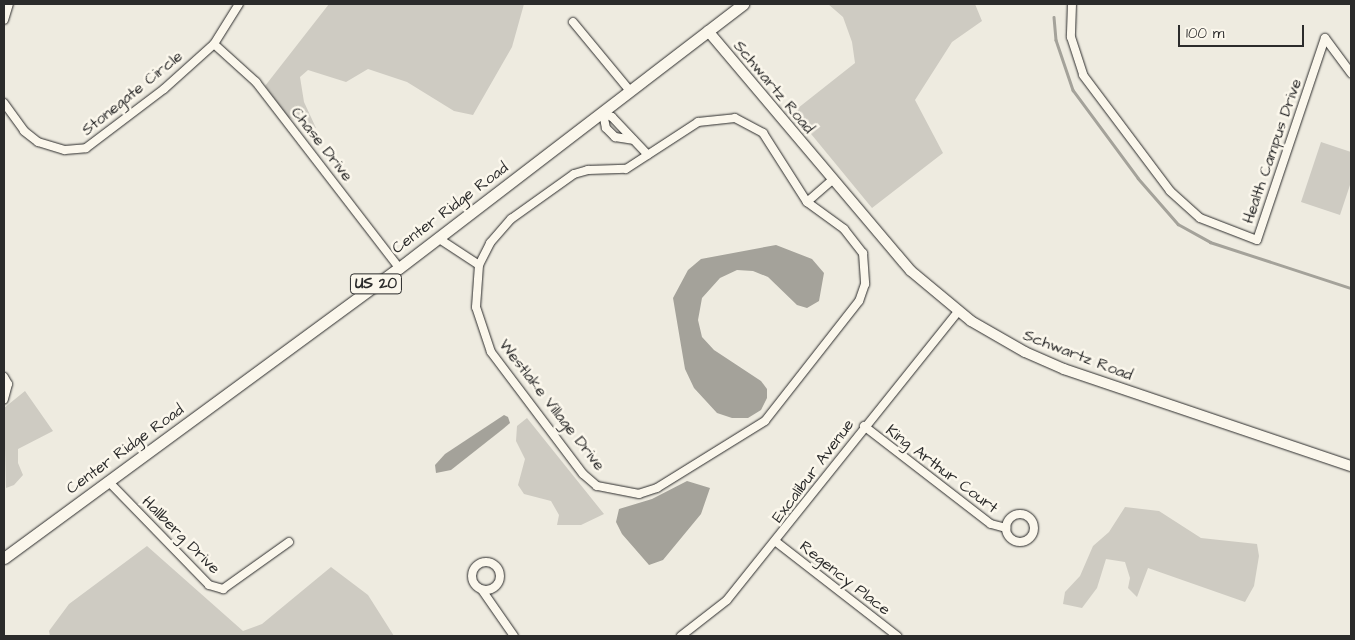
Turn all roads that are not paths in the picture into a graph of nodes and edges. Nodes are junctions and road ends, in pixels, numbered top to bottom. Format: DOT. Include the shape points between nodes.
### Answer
graph roads {
  1 [pos="10,4"];
  2 [pos="240,4"];
  3 [pos="743,4"];
  4 [pos="1072,4"];
  5 [pos="4,20"];
  6 [pos="573,22"];
  7 [pos="708,31"];
  8 [pos="214,44"];
  9 [pos="1351,73"];
  10 [pos="630,92"];
  11 [pos="4,103"];
  12 [pos="603,113"];
  13 [pos="633,140"];
  14 [pos="648,155"];
  15 [pos="833,180"];
  16 [pos="807,202"];
  17 [pos="438,238"];
  18 [pos="479,265"];
  19 [pos="399,268"];
  20 [pos="958,312"];
  21 [pos="4,377"];
  22 [pos="4,398"];
  23 [pos="864,426"];
  24 [pos="1351,466"];
  25 [pos="108,481"];
  26 [pos="1006,528"];
  27 [pos="775,541"];
  28 [pos="289,542"];
  29 [pos="4,557"];
  30 [pos="482,590"];
  31 [pos="514,636"];
  32 [pos="681,636"];
  33 [pos="897,636"];
  1 -- 5 [label="street"];
  2 -- 8 [label="street, Stonegate Circle"];
  3 -- 7 [label="main road, Center Ridge Road / US 20"];
  4 -- 9 [label="street, Health Campus Drive" via="1071,37 1083,75 1170,191 1200,218 1257,240 1325,38"];
  6 -- 10 [label="street"];
  7 -- 10 [label="main road, Center Ridge Road / US 20"];
  7 -- 15 [label="street, Schwartz Road"];
  8 -- 11 [label="street, Stonegate Circle" via="164,89 86,148 64,150 38,142 24,131"];
  8 -- 19 [label="street, Chase Drive" via="256,82"];
  10 -- 12 [label="main road, Center Ridge Road / US 20"];
  12 -- 13 [label="street" via="612,117"];
  12 -- 13 [label="street" via="606,128 615,137"];
  12 -- 17 [label="main road, Center Ridge Road / US 20"];
  13 -- 14 [label="street"];
  14 -- 16 [label="street, Westlake Village Drive" via="698,122 736,118 763,133"];
  14 -- 18 [label="street, Westlake Village Drive" via="626,169 588,170 574,174 511,219 490,243"];
  15 -- 16 [label="street"];
  15 -- 20 [label="street, Schwartz Road" via="924,285"];
  16 -- 18 [label="street, Westlake Village Drive" via="844,229 863,252 864,284 859,301 765,421 657,488 639,494 597,486 583,474 491,352 476,307"];
  17 -- 18 [label="street"];
  17 -- 19 [label="main road, Center Ridge Road / US 20"];
  19 -- 25 [label="main road, Center Ridge Road / US 20"];
  20 -- 23 [label="street, Excalibur Avenue"];
  20 -- 24 [label="street, Schwartz Road" via="1002,340 1054,365"];
  21 -- 22 [label="street" via="8,384"];
  23 -- 26 [label="street, King Arthur Court" via="992,524"];
  23 -- 27 [label="street, Excalibur Avenue"];
  25 -- 28 [label="street, Hallberg Drive" via="209,585 223,589"];
  25 -- 29 [label="main road, Center Ridge Road / US 20"];
  27 -- 32 [label="street, Excalibur Avenue" via="727,600"];
  27 -- 33 [label="street, Regency Place"];
  30 -- 31 [label="street"];
}
